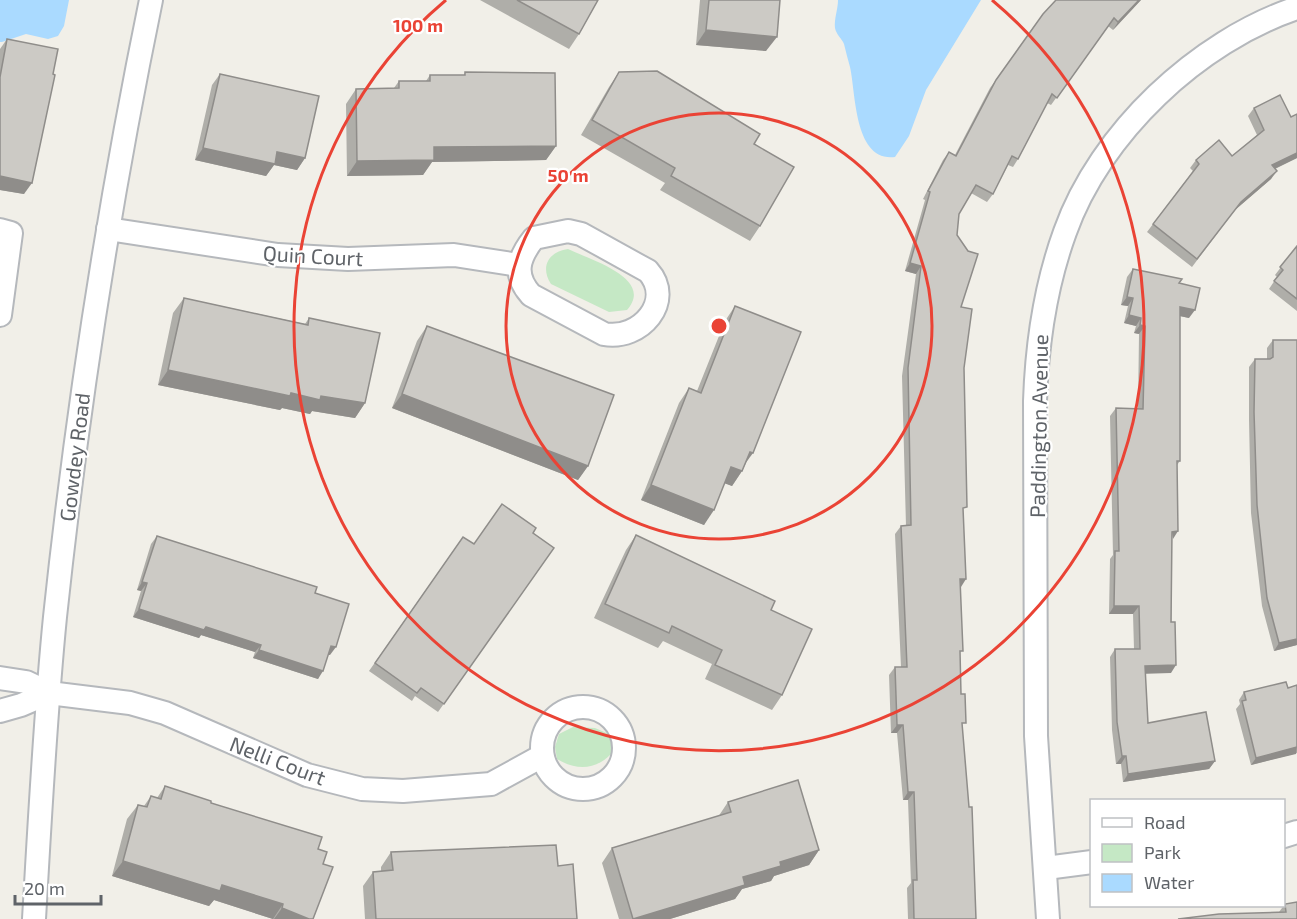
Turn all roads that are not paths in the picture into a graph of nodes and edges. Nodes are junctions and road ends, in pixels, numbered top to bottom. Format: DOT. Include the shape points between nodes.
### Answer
graph roads {
  1 [pos="151,0"];
  2 [pos="1297,8"];
  3 [pos="108,229"];
  4 [pos="0,230"];
  5 [pos="519,265"];
  6 [pos="0,315"];
  7 [pos="0,678"];
  8 [pos="49,693"];
  9 [pos="0,711"];
  10 [pos="542,756"];
  11 [pos="1090,862"];
  12 [pos="1046,868"];
  13 [pos="34,919"];
  14 [pos="1048,919"];
  1 -- 3 [label="street, Gowdey Road"];
  2 -- 12 [label="street, Paddington Avenue" via="1250,29 1200,59 1169,84 1128,127 1090,181 1065,229 1050,278 1036,353 1035,401 1036,736"];
  3 -- 5 [label="street, Quin Court" via="278,255 348,259 454,255"];
  3 -- 8 [label="street, Gowdey Road" via="83,382"];
  4 -- 6 [label="street" via="11,233"];
  5 -- 5 [label="street" via="518,276 531,295 604,334 616,336 637,330 654,307 656,286 648,271 581,234 568,231 534,238"];
  7 -- 8 [label="street" via="26,682"];
  8 -- 9 [label="street"];
  8 -- 10 [label="street, Nelli Court" via="130,703 165,713 307,776 362,789 403,791 491,784"];
  8 -- 13 [label="street, Gowdey Road"];
  11 -- 12 [label="street"];
  12 -- 14 [label="street, Paddington Avenue"];
}
